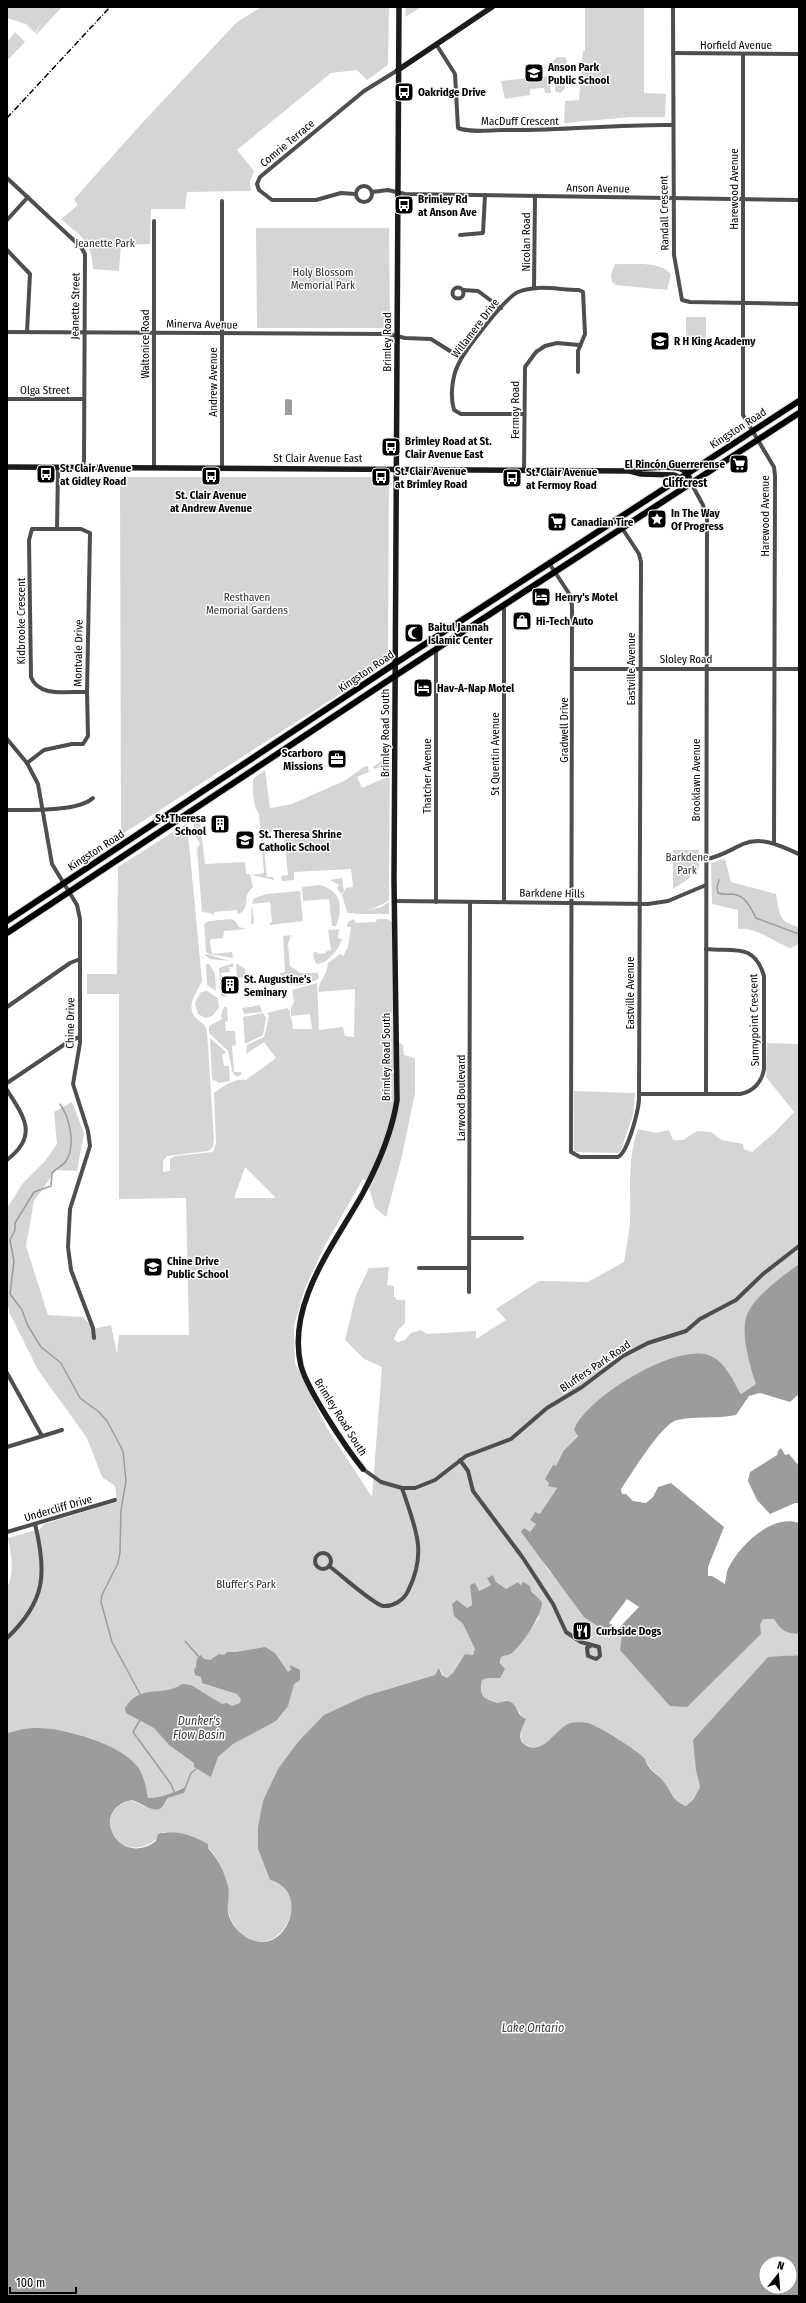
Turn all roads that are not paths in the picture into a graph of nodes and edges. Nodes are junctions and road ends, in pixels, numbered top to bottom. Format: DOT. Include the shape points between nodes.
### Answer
graph roads {
  1 [pos="399,7"];
  2 [pos="492,7"];
  3 [pos="673,7"];
  4 [pos="436,44"];
  5 [pos="673,53"];
  6 [pos="743,54"];
  7 [pos="799,54"];
  8 [pos="398,70"];
  9 [pos="673,125"];
  10 [pos="7,178"];
  11 [pos="372,192"];
  12 [pos="398,192"];
  13 [pos="355,194"];
  14 [pos="485,195"];
  15 [pos="535,196"];
  16 [pos="28,197"];
  17 [pos="673,198"];
  18 [pos="743,199"];
  19 [pos="799,200"];
  20 [pos="222,201"];
  21 [pos="7,220"];
  22 [pos="154,221"];
  23 [pos="460,235"];
  24 [pos="7,250"];
  25 [pos="534,288"];
  26 [pos="463,290"];
  27 [pos="743,302"];
  28 [pos="799,304"];
  29 [pos="500,308"];
  30 [pos="7,332"];
  31 [pos="27,332"];
  32 [pos="83,332"];
  33 [pos="154,333"];
  34 [pos="222,333"];
  35 [pos="397,336"];
  36 [pos="579,345"];
  37 [pos="461,358"];
  38 [pos="578,372"];
  39 [pos="7,399"];
  40 [pos="83,399"];
  41 [pos="799,401"];
  42 [pos="799,413"];
  43 [pos="523,414"];
  44 [pos="752,432"];
  45 [pos="757,440"];
  46 [pos="7,467"];
  47 [pos="58,468"];
  48 [pos="82,468"];
  49 [pos="154,468"];
  50 [pos="222,468"];
  51 [pos="397,468"];
  52 [pos="524,470"];
  53 [pos="630,471"];
  54 [pos="688,473"];
  55 [pos="680,478"];
  56 [pos="691,482"];
  57 [pos="622,528"];
  58 [pos="57,529"];
  59 [pos="549,564"];
  60 [pos="555,572"];
  61 [pos="504,606"];
  62 [pos="436,650"];
  63 [pos="396,663"];
  64 [pos="639,668"];
  65 [pos="707,668"];
  66 [pos="573,669"];
  67 [pos="773,669"];
  68 [pos="799,669"];
  69 [pos="395,676"];
  70 [pos="87,692"];
  71 [pos="7,740"];
  72 [pos="27,763"];
  73 [pos="93,798"];
  74 [pos="7,810"];
  75 [pos="44,810"];
  76 [pos="774,843"];
  77 [pos="799,854"];
  78 [pos="706,859"];
  79 [pos="64,884"];
  80 [pos="706,885"];
  81 [pos="70,892"];
  82 [pos="395,901"];
  83 [pos="436,902"];
  84 [pos="504,902"];
  85 [pos="572,902"];
  86 [pos="470,903"];
  87 [pos="639,904"];
  88 [pos="7,921"];
  89 [pos="7,933"];
  90 [pos="706,949"];
  91 [pos="80,959"];
  92 [pos="7,1007"];
  93 [pos="80,1037"];
  94 [pos="7,1083"];
  95 [pos="7,1090"];
  96 [pos="639,1094"];
  97 [pos="706,1094"];
  98 [pos="7,1160"];
  99 [pos="470,1238"];
  100 [pos="522,1238"];
  101 [pos="799,1246"];
  102 [pos="418,1268"];
  103 [pos="469,1268"];
  104 [pos="469,1292"];
  105 [pos="94,1338"];
  106 [pos="7,1374"];
  107 [pos="62,1430"];
  108 [pos="42,1436"];
  109 [pos="7,1446"];
  110 [pos="460,1460"];
  111 [pos="363,1470"];
  112 [pos="402,1488"];
  113 [pos="115,1500"];
  114 [pos="36,1524"];
  115 [pos="7,1532"];
  116 [pos="329,1566"];
  117 [pos="7,1638"];
  118 [pos="590,1646"];
  1 -- 8 [label="main road, Brimley Road"];
  2 -- 4 [label="main road"];
  3 -- 5 [label="street, Randall Crescent"];
  4 -- 8 [label="main road"];
  4 -- 9 [label="street, MacDuff Crescent" via="455,74 458,128 569,130 633,124"];
  5 -- 6 [label="street, Horfield Avenue"];
  5 -- 9 [label="street, Randall Crescent"];
  6 -- 7 [label="street, Horfield Avenue"];
  6 -- 18 [label="street, Harewood Avenue"];
  8 -- 12 [label="main road, Brimley Road"];
  8 -- 13 [label="street, Comrie Terrace" via="364,91 260,177 257,184 259,190 272,200 316,200 341,193"];
  9 -- 17 [label="street, Randall Crescent"];
  10 -- 16 [label="street, Jeanette Street"];
  11 -- 12 [label="street, Comrie Terrace"];
  11 -- 13 [label="street, Comrie Terrace" via="369,187 363,185"];
  11 -- 13 [label="street, Comrie Terrace" via="371,198 363,202"];
  12 -- 14 [label="street, Anson Avenue"];
  12 -- 35 [label="main road, Brimley Road"];
  14 -- 15 [label="street, Anson Avenue"];
  14 -- 23 [label="street" via="483,233"];
  15 -- 17 [label="street, Anson Avenue"];
  15 -- 25 [label="street, Nicolan Road"];
  16 -- 21 [label="street"];
  16 -- 32 [label="street, Jeanette Street" via="84,252"];
  17 -- 18 [label="street, Anson Avenue"];
  17 -- 27 [label="street, Randall Crescent" via="674,262 682,300"];
  18 -- 19 [label="street, Anson Avenue"];
  18 -- 27 [label="street, Harewood Avenue"];
  20 -- 34 [label="street, Andrew Avenue"];
  22 -- 33 [label="street, Waltonice Road"];
  24 -- 31 [label="street" via="30,274"];
  25 -- 29 [label="street, Willamere Drive" via="512,296"];
  25 -- 36 [label="street, Willamere Drive" via="583,292 585,334"];
  26 -- 29 [label="street" via="478,291"];
  27 -- 28 [label="street, Randall Crescent"];
  27 -- 44 [label="street, Harewood Avenue" via="743,415"];
  29 -- 37 [label="street, Willamere Drive"];
  30 -- 31 [label="street, Minerva Avenue"];
  31 -- 32 [label="street, Minerva Avenue"];
  32 -- 33 [label="street, Minerva Avenue"];
  32 -- 40 [label="street, Jeanette Street"];
  33 -- 34 [label="street, Minerva Avenue"];
  33 -- 49 [label="street, Waltonice Road"];
  34 -- 35 [label="street, Minerva Avenue"];
  34 -- 50 [label="street, Andrew Avenue"];
  35 -- 37 [label="street, Minerva Avenue" via="436,341"];
  35 -- 51 [label="main road, Brimley Road"];
  36 -- 38 [label="street, Willamere Drive"];
  36 -- 43 [label="street, Fermoy Road" via="557,343 545,346 528,360 524,374"];
  37 -- 43 [label="street, Willamere Drive" via="454,380 454,410 461,414"];
  39 -- 40 [label="street, Olga Street"];
  40 -- 48 [label="street, Jeanette Street"];
  41 -- 44 [label="main road, Kingston Road"];
  42 -- 45 [label="main road, Kingston Road"];
  43 -- 52 [label="street, Fermoy Road"];
  44 -- 45 [label="street, Harewood Avenue"];
  44 -- 54 [label="main road, Kingston Road"];
  45 -- 56 [label="main road, Kingston Road"];
  45 -- 67 [label="street, Harewood Avenue" via="774,467 775,476"];
  46 -- 47 [label="main road, St Clair Avenue East"];
  47 -- 48 [label="main road, St Clair Avenue East"];
  47 -- 58 [label="street"];
  48 -- 49 [label="main road, St Clair Avenue East"];
  49 -- 50 [label="main road, St Clair Avenue East"];
  50 -- 51 [label="main road, St Clair Avenue East"];
  51 -- 52 [label="main road, St Clair Avenue East"];
  51 -- 63 [label="main road, Brimley Road"];
  52 -- 53 [label="main road, St Clair Avenue East"];
  53 -- 54 [label="main road, St Clair Avenue East" via="640,468 682,469"];
  53 -- 55 [label="main road, St Clair Avenue East" via="674,475"];
  54 -- 55 [label="main road, Kingston Road"];
  54 -- 56 [label="main road"];
  55 -- 56 [label="main road"];
  55 -- 59 [label="main road, Kingston Road"];
  56 -- 57 [label="main road, Kingston Road"];
  56 -- 65 [label="street, Brooklawn Avenue" via="707,518"];
  57 -- 60 [label="main road, Kingston Road"];
  57 -- 64 [label="street, Eastville Avenue" via="641,562"];
  58 -- 70 [label="street, Montvale Drive" via="84,529 90,533"];
  58 -- 70 [label="street, Kidbrooke Crescent" via="36,528 29,532 30,671 32,681 40,689 53,692"];
  59 -- 60 [label="street, Gradwell Drive"];
  59 -- 63 [label="main road, Kingston Road"];
  60 -- 61 [label="main road, Kingston Road"];
  60 -- 66 [label="street, Gradwell Drive" via="572,600"];
  61 -- 62 [label="main road, Kingston Road"];
  61 -- 84 [label="street, St Quentin Avenue"];
  62 -- 69 [label="main road, Kingston Road"];
  62 -- 83 [label="street, Thatcher Avenue"];
  63 -- 69 [label="main road, Brimley Road"];
  63 -- 79 [label="main road, Kingston Road"];
  64 -- 65 [label="street, Sloley Road"];
  64 -- 66 [label="street, Sloley Road"];
  64 -- 87 [label="street, Eastville Avenue"];
  65 -- 67 [label="street, Sloley Road"];
  65 -- 78 [label="street, Brooklawn Avenue"];
  66 -- 85 [label="street, Gradwell Drive"];
  67 -- 68 [label="street, Sloley Road"];
  67 -- 76 [label="street, Harewood Avenue"];
  69 -- 81 [label="main road, Kingston Road"];
  69 -- 82 [label="main road, Brimley Road South"];
  70 -- 72 [label="street, Montvale Drive" via="86,743 44,750"];
  71 -- 72 [label="street, Chine Drive"];
  72 -- 75 [label="street, Chine Drive" via="38,784"];
  73 -- 75 [label="street" via="85,803"];
  74 -- 75 [label="street"];
  75 -- 79 [label="street, Chine Drive" via="52,864"];
  76 -- 77 [label="street"];
  76 -- 78 [label="street" via="752,841 719,857"];
  78 -- 80 [label="street, Brooklawn Avenue"];
  79 -- 81 [label="street, Chine Drive"];
  79 -- 88 [label="main road, Kingston Road"];
  80 -- 87 [label="street, Barkdene Hills" via="668,901"];
  80 -- 90 [label="street, Brooklawn Avenue"];
  81 -- 89 [label="main road, Kingston Road"];
  81 -- 91 [label="street, Chine Drive" via="77,905 80,920"];
  82 -- 83 [label="street, Barkdene Hills"];
  82 -- 111 [label="main road, Brimley Road South" via="398,1084 395,1116 383,1152 363,1193 317,1275 306,1303 299,1334 304,1376"];
  83 -- 86 [label="street, Barkdene Hills"];
  84 -- 85 [label="street, Barkdene Hills"];
  84 -- 86 [label="street, Barkdene Hills"];
  85 -- 87 [label="street, Barkdene Hills"];
  85 -- 96 [label="street, Eastville Avenue" via="573,1154 588,1157 622,1155 637,1119"];
  86 -- 99 [label="street, Larwood Boulevard"];
  87 -- 96 [label="street, Eastville Avenue"];
  90 -- 97 [label="street, Brooklawn Avenue"];
  90 -- 97 [label="street, Sunnypoint Crescent" via="737,949 754,957 764,976 764,1069 762,1078 746,1093"];
  91 -- 92 [label="street" via="70,963"];
  91 -- 93 [label="street, Chine Drive"];
  93 -- 94 [label="street" via="69,1041"];
  93 -- 105 [label="street, Chine Drive" via="73,1084 88,1131 90,1146 70,1209 68,1247 71,1270 93,1328"];
  95 -- 98 [label="street" via="23,1114 26,1129 23,1144"];
  96 -- 97 [label="street, Sunnypoint Crescent"];
  99 -- 100 [label="street"];
  99 -- 103 [label="street, Larwood Boulevard"];
  101 -- 110 [label="street, Bluffers Park Road" via="763,1274 736,1300 700,1319 686,1331 657,1339 634,1350 547,1408 511,1439"];
  102 -- 103 [label="street"];
  103 -- 104 [label="street, Larwood Boulevard"];
  106 -- 108 [label="street"];
  107 -- 108 [label="street"];
  108 -- 109 [label="street"];
  110 -- 112 [label="street, Bluffers Park Road" via="435,1480 415,1488"];
  110 -- 118 [label="street" via="468,1471 473,1491 540,1584 557,1610 563,1627 570,1635"];
  111 -- 112 [label="street, Bluffers Park Road" via="381,1482"];
  112 -- 116 [label="street" via="419,1542 420,1560 406,1595 394,1605 383,1606 374,1602"];
  113 -- 114 [label="street, Undercliff Drive"];
  114 -- 115 [label="street, Undercliff Drive"];
  114 -- 117 [label="street" via="43,1557 40,1584 35,1603 24,1620"];
}
